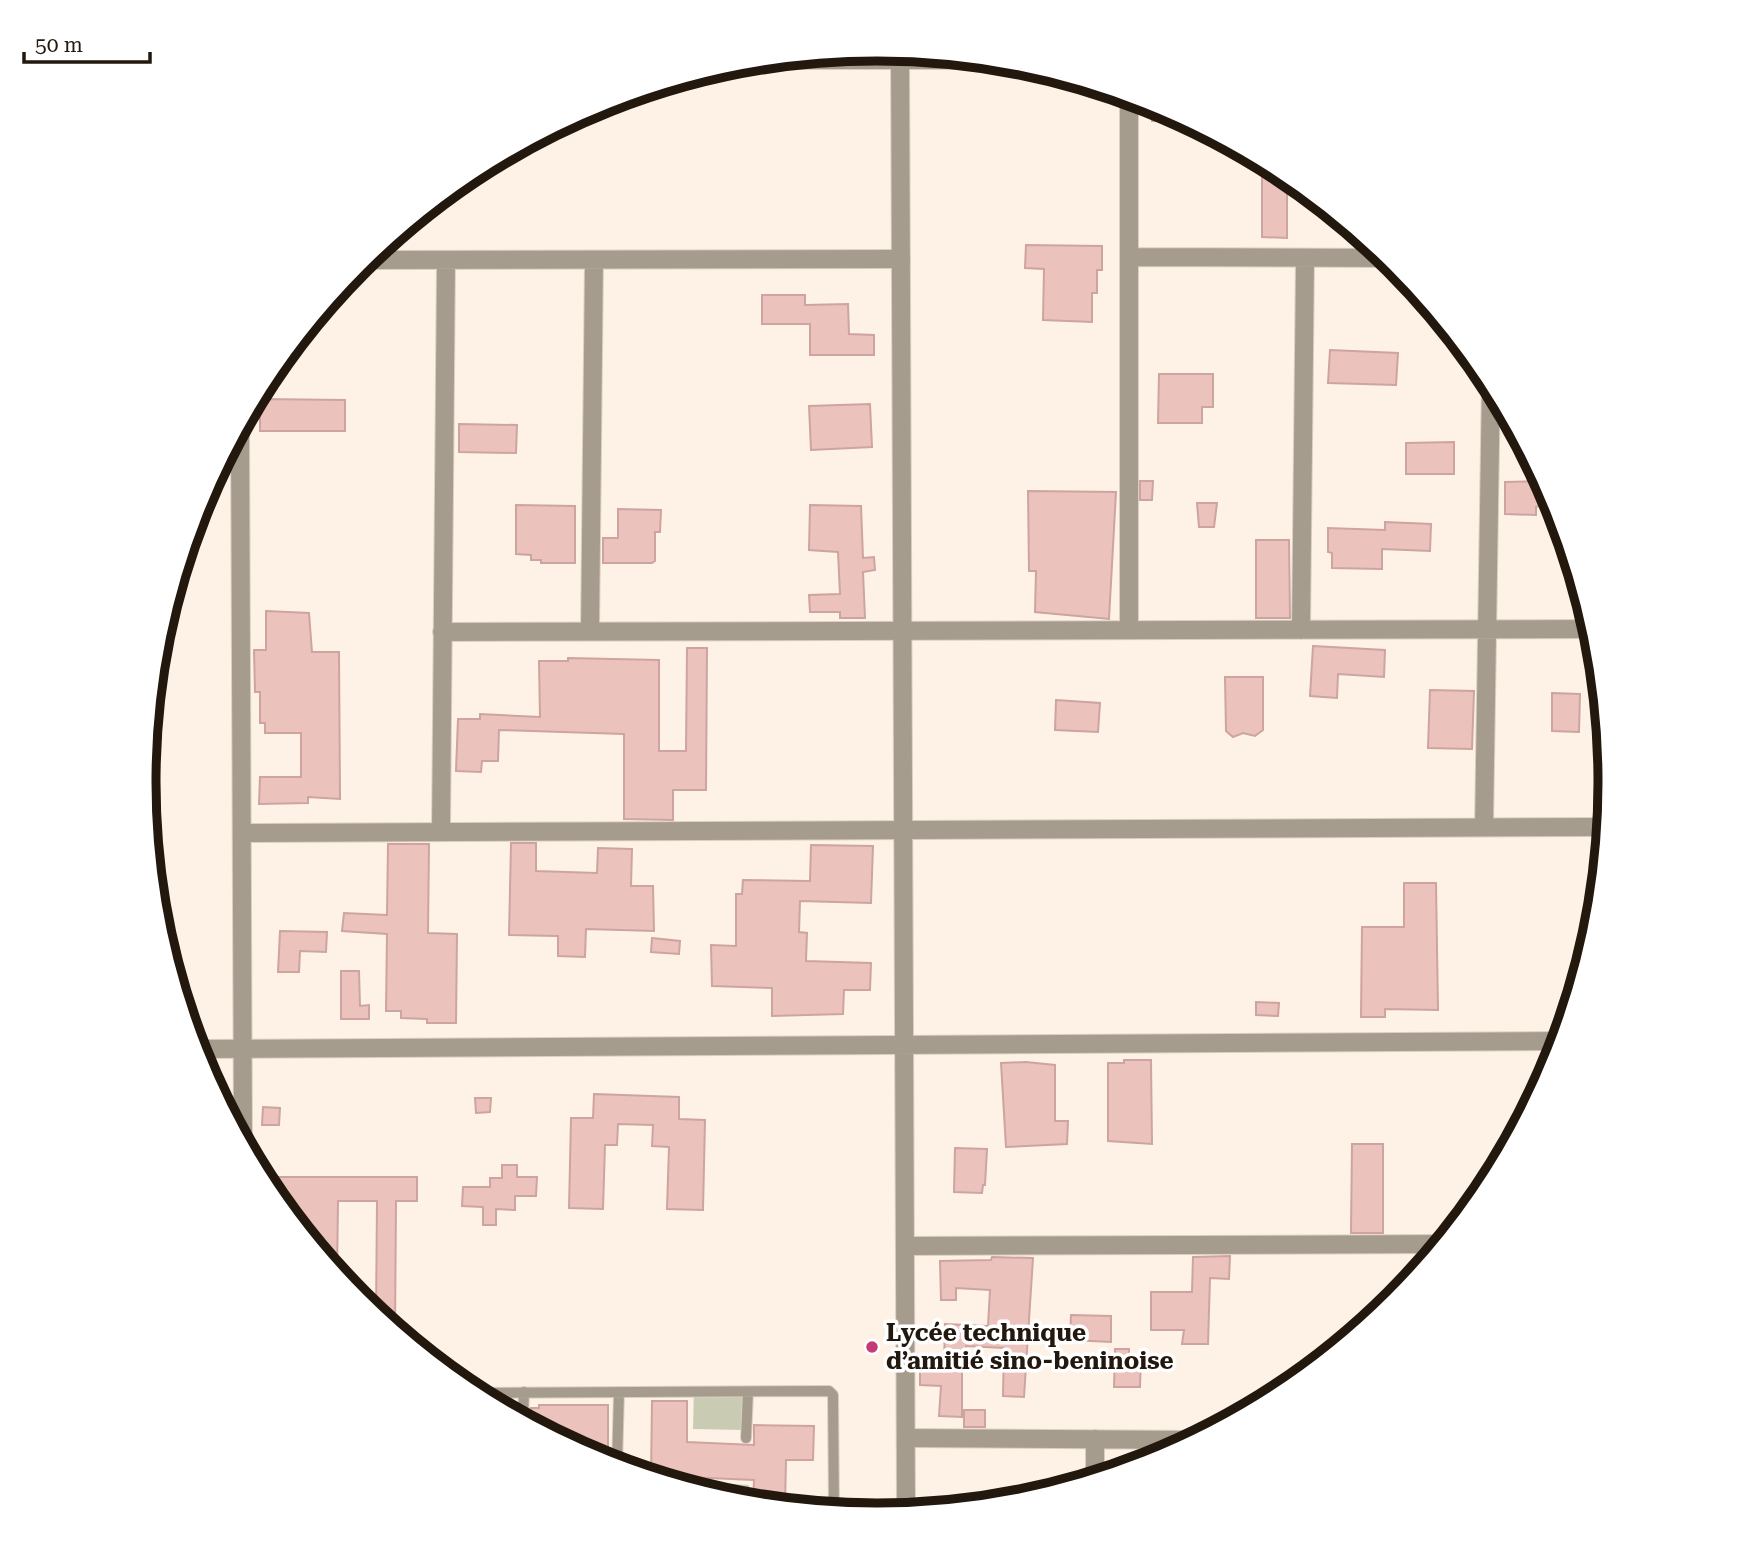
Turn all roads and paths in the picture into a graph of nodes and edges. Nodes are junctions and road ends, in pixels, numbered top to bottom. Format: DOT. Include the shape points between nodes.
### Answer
graph roads {
  1 [pos="900,62"];
  2 [pos="1129,107"];
  3 [pos="1131,257"];
  4 [pos="1373,258"];
  5 [pos="901,259"];
  6 [pos="380,260"];
  7 [pos="446,260"];
  8 [pos="594,260"];
  9 [pos="1306,260"];
  10 [pos="1490,404"];
  11 [pos="240,446"];
  12 [pos="1582,629"];
  13 [pos="1129,630"];
  14 [pos="1301,630"];
  15 [pos="1485,630"];
  16 [pos="590,631"];
  17 [pos="902,631"];
  18 [pos="442,632"];
  19 [pos="1484,827"];
  20 [pos="1597,827"];
  21 [pos="903,830"];
  22 [pos="441,832"];
  23 [pos="242,833"];
  24 [pos="1550,1041"];
  25 [pos="904,1044"];
  26 [pos="243,1048"];
  27 [pos="207,1049"];
  28 [pos="243,1124"];
  29 [pos="1432,1244"];
  30 [pos="905,1246"];
  31 [pos="524,1392"];
  32 [pos="619,1392"];
  33 [pos="748,1392"];
  34 [pos="495,1393"];
  35 [pos="523,1410"];
  36 [pos="746,1438"];
  37 [pos="906,1438"];
  38 [pos="1096,1439"];
  39 [pos="1174,1440"];
  40 [pos="617,1455"];
  41 [pos="1095,1469"];
  42 [pos="834,1502"];
  43 [pos="906,1503"];
  1 -- 5 [label="street"];
  2 -- 3 [label="street"];
  3 -- 9 [label="street"];
  3 -- 13 [label="street"];
  4 -- 9 [label="street"];
  5 -- 8 [label="street"];
  5 -- 17 [label="street"];
  6 -- 7 [label="street"];
  7 -- 8 [label="street"];
  7 -- 18 [label="street"];
  8 -- 16 [label="street"];
  9 -- 14 [label="street"];
  10 -- 15 [label="street"];
  11 -- 23 [label="street"];
  12 -- 15 [label="street"];
  13 -- 14 [label="street"];
  13 -- 17 [label="street"];
  14 -- 15 [label="street"];
  15 -- 19 [label="street"];
  16 -- 17 [label="street"];
  16 -- 18 [label="street"];
  17 -- 21 [label="street"];
  18 -- 22 [label="street"];
  19 -- 20 [label="street"];
  19 -- 21 [label="street"];
  21 -- 22 [label="street"];
  21 -- 25 [label="street"];
  22 -- 23 [label="street"];
  23 -- 26 [label="street"];
  24 -- 25 [label="street"];
  25 -- 26 [label="street"];
  25 -- 30 [label="street"];
  26 -- 27 [label="street"];
  26 -- 28 [label="street"];
  29 -- 30 [label="street"];
  30 -- 37 [label="street"];
  31 -- 32 [label="lane"];
  31 -- 34 [label="lane"];
  31 -- 35 [label="lane"];
  32 -- 33 [label="lane"];
  32 -- 40 [label="lane"];
  33 -- 36 [label="lane"];
  33 -- 42 [label="lane" via="832,1393"];
  37 -- 38 [label="street"];
  37 -- 43 [label="street"];
  38 -- 39 [label="street"];
  38 -- 41 [label="street"];
}
